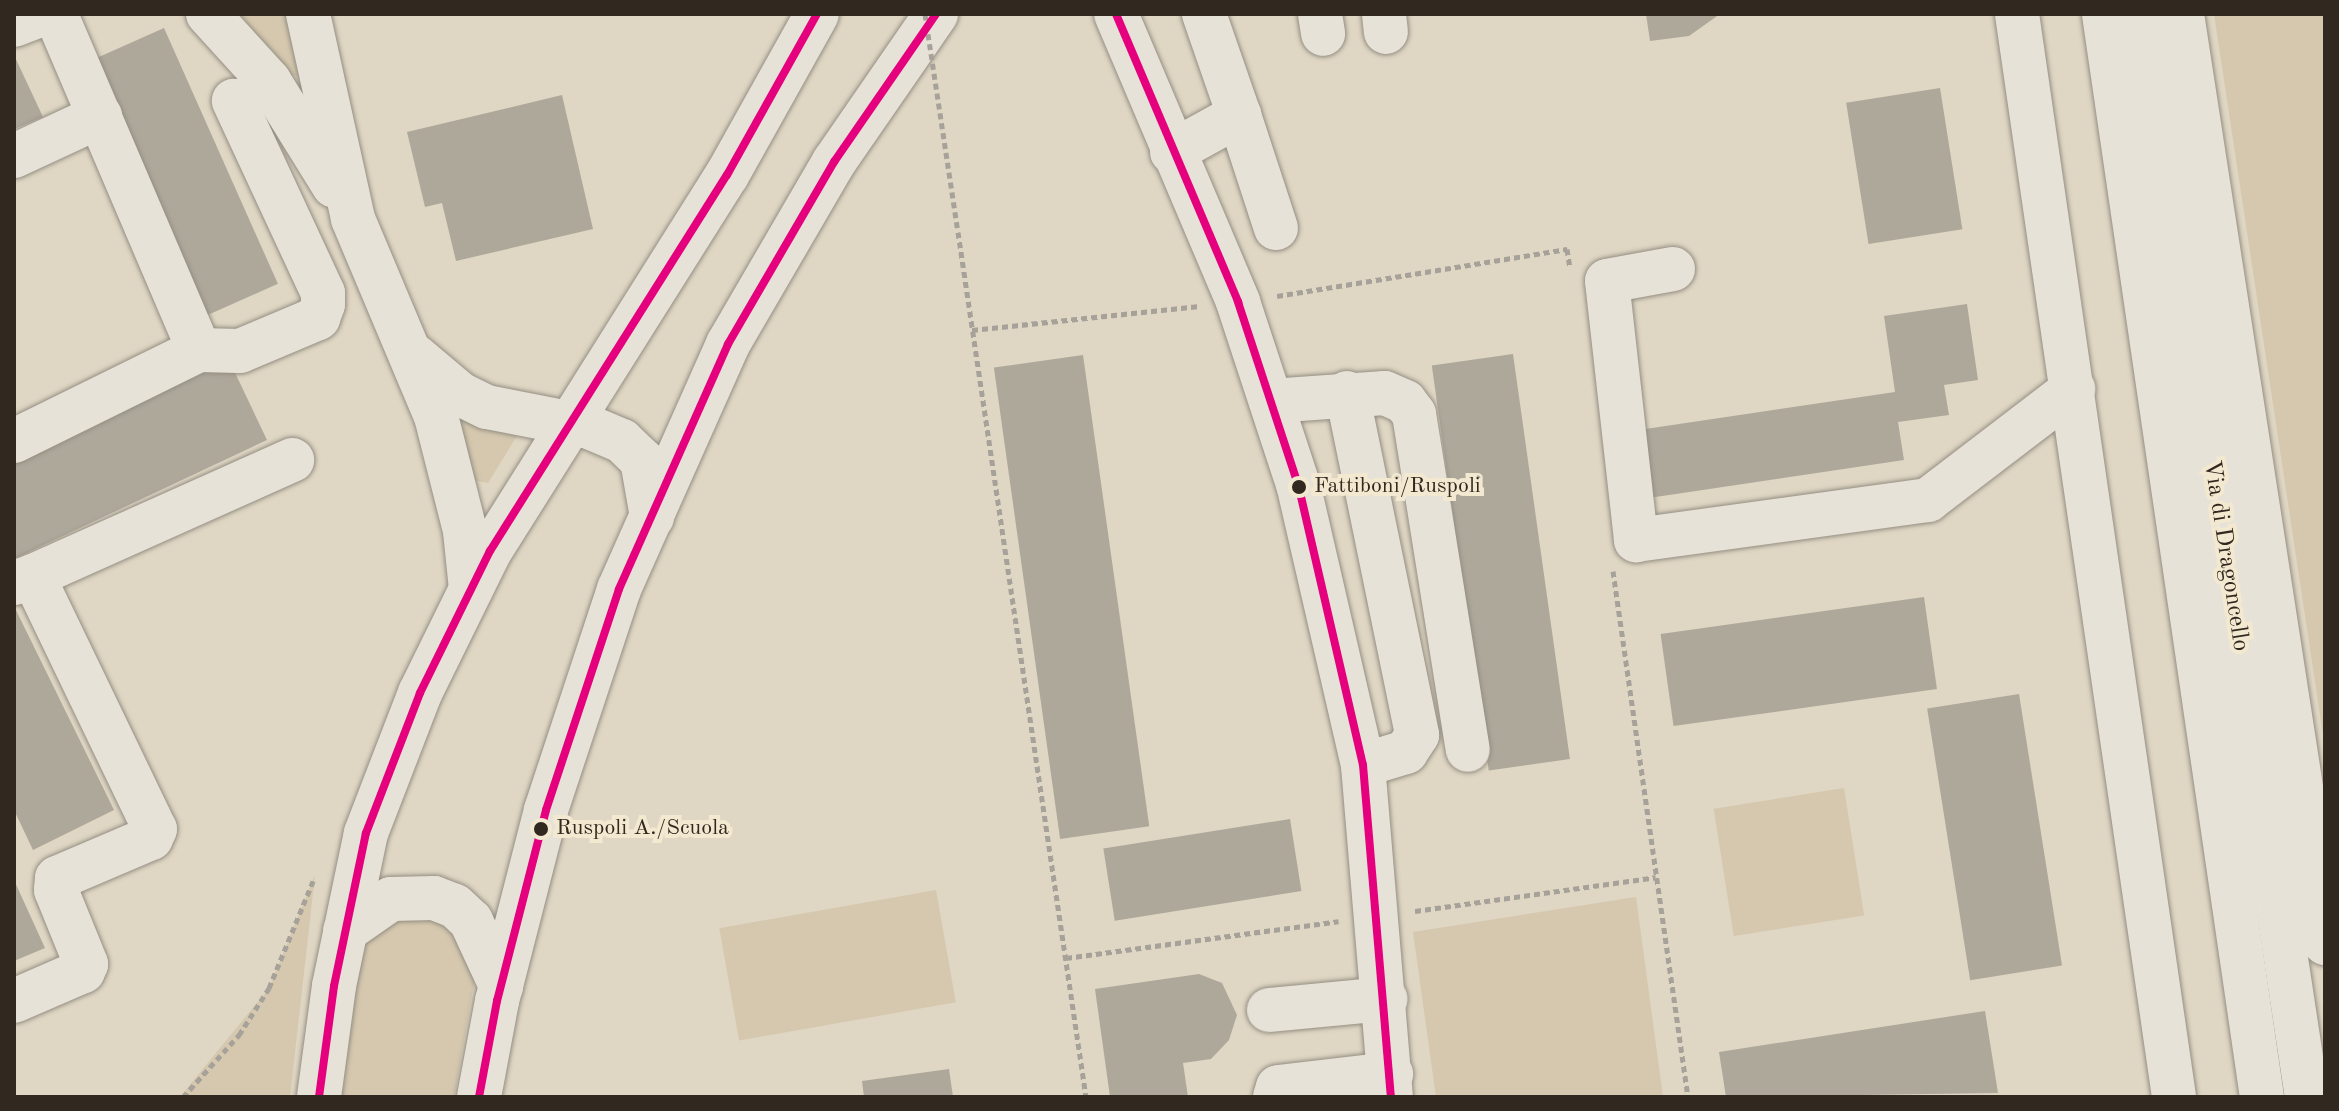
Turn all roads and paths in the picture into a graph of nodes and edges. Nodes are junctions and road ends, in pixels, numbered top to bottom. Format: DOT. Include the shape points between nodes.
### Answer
graph roads {
  1 [pos="42,14"];
  2 [pos="56,14"];
  3 [pos="208,14"];
  4 [pos="308,14"];
  5 [pos="817,14"];
  6 [pos="925,14"];
  7 [pos="936,14"];
  8 [pos="1094,14"];
  9 [pos="1116,14"];
  10 [pos="1204,14"];
  11 [pos="2017,14"];
  12 [pos="2104,14"];
  13 [pos="2143,14"];
  14 [pos="2182,14"];
  15 [pos="14,25"];
  16 [pos="1138,74"];
  17 [pos="234,101"];
  18 [pos="1239,115"];
  19 [pos="100,116"];
  20 [pos="1172,152"];
  21 [pos="14,156"];
  22 [pos="353,219"];
  23 [pos="1276,228"];
  24 [pos="1673,269"];
  25 [pos="1572,280"];
  26 [pos="1238,302"];
  27 [pos="972,330"];
  28 [pos="199,350"];
  29 [pos="413,355"];
  30 [pos="2073,389"];
  31 [pos="1347,393"];
  32 [pos="1271,401"];
  33 [pos="569,423"];
  34 [pos="14,441"];
  35 [pos="292,460"];
  36 [pos="652,517"];
  37 [pos="1612,563"];
  38 [pos="24,580"];
  39 [pos="471,589"];
  40 [pos="1468,750"];
  41 [pos="1363,765"];
  42 [pos="315,875"];
  43 [pos="345,931"];
  44 [pos="2325,943"];
  45 [pos="501,986"];
  46 [pos="1385,999"];
  47 [pos="14,1001"];
  48 [pos="1269,1010"];
  49 [pos="1391,1085"];
  50 [pos="183,1097"];
  51 [pos="319,1097"];
  52 [pos="479,1097"];
  53 [pos="1086,1097"];
  54 [pos="1275,1097"];
  55 [pos="1688,1097"];
  56 [pos="2174,1097"];
  57 [pos="2262,1097"];
  58 [pos="2307,1097"];
  1 -- 15 [label="street"];
  2 -- 19 [label="street"];
  3 -- 22 [label="street" via="269,81"];
  4 -- 22 [label="street"];
  5 -- 33 [label="street" via="736,161"];
  6 -- 27 [label="path, bridge"];
  7 -- 36 [label="street" via="862,118 728,344"];
  8 -- 16 [label="street"];
  9 -- 16 [label="street"];
  10 -- 18 [label="street"];
  11 -- 30 [label="street"];
  12 -- 57 [label="street, Via di Dragoncello"];
  13 -- 58 [label="street, Via di Dragoncello"];
  14 -- 44 [label="street, Via di Dragoncello"];
  16 -- 20 [label="street"];
  17 -- 28 [label="street" via="323,293 323,304 318,318 240,351"];
  18 -- 20 [label="street"];
  18 -- 23 [label="street"];
  19 -- 21 [label="street"];
  19 -- 28 [label="street"];
  20 -- 26 [label="street"];
  22 -- 29 [label="street"];
  24 -- 30 [label="street" via="1607,281 1636,540 1928,500"];
  25 -- 26 [label="path" via="1567,249"];
  26 -- 27 [label="path"];
  26 -- 32 [label="street"];
  27 -- 53 [label="path"];
  28 -- 34 [label="street"];
  29 -- 33 [label="street" via="473,401"];
  29 -- 39 [label="street" via="436,416 465,531"];
  30 -- 56 [label="street"];
  31 -- 32 [label="street"];
  31 -- 40 [label="street" via="1385,393 1405,402 1414,414"];
  31 -- 41 [label="street" via="1417,735 1406,752"];
  32 -- 41 [label="street" via="1299,488"];
  33 -- 36 [label="street" via="611,434 638,455"];
  33 -- 39 [label="street"];
  35 -- 38 [label="street"];
  36 -- 45 [label="street" via="619,589 546,810"];
  37 -- 55 [label="path"];
  38 -- 47 [label="street" via="155,829 151,838 57,878 56,890 86,964 83,971"];
  39 -- 43 [label="street" via="420,693 366,833"];
  41 -- 46 [label="street"];
  42 -- 50 [label="path" via="269,988 239,1035"];
  43 -- 45 [label="street" via="391,899 427,896 447,902 480,934"];
  43 -- 51 [label="street"];
  45 -- 52 [label="street"];
  46 -- 48 [label="street"];
  46 -- 49 [label="street"];
  49 -- 54 [label="street" via="1278,1087"];
}
